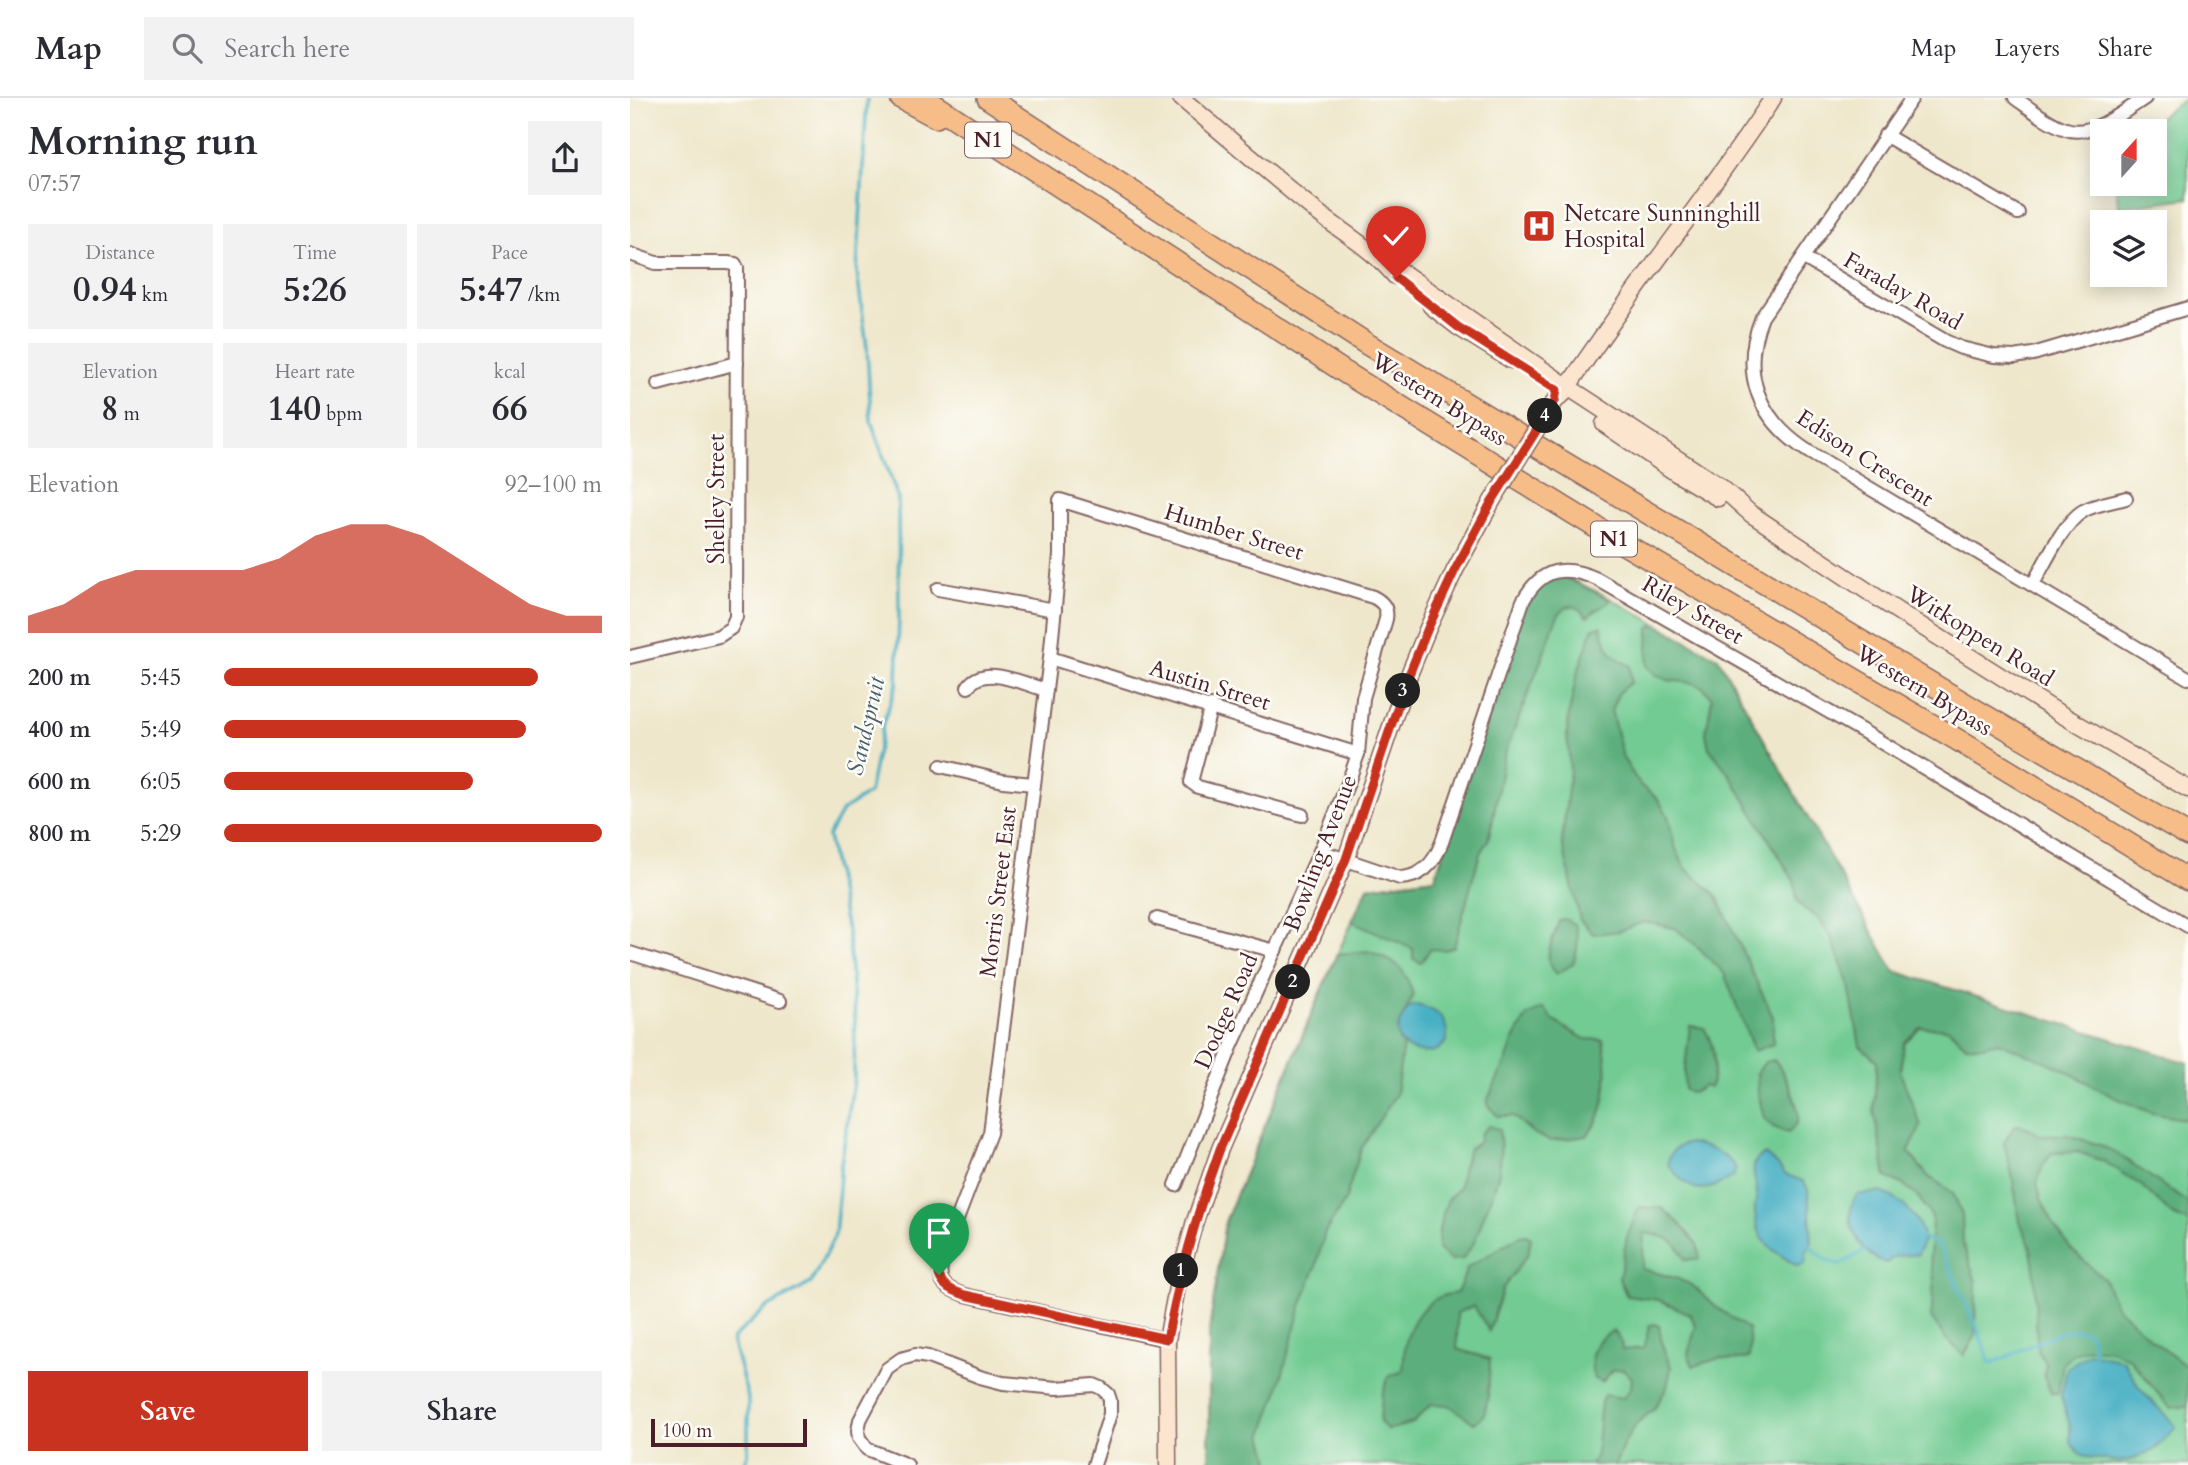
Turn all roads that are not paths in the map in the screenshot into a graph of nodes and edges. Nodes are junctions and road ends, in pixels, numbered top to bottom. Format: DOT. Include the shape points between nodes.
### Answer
graph roads {
  1 [pos="901,98"];
  2 [pos="924,98"];
  3 [pos="988,98"];
  4 [pos="1006,98"];
  5 [pos="1181,98"];
  6 [pos="1763,98"];
  7 [pos="1773,98"];
  8 [pos="1912,98"];
  9 [pos="2015,98"];
  10 [pos="2145,98"];
  11 [pos="1885,135"];
  12 [pos="1076,155"];
  13 [pos="1051,181"];
  14 [pos="2018,213"];
  15 [pos="630,254"];
  16 [pos="1804,258"];
  17 [pos="2188,308"];
  18 [pos="737,363"];
  19 [pos="657,384"];
  20 [pos="1558,395"];
  21 [pos="2126,498"];
  22 [pos="1060,500"];
  23 [pos="2033,584"];
  24 [pos="938,589"];
  25 [pos="1055,610"];
  26 [pos="1387,614"];
  27 [pos="630,657"];
  28 [pos="1050,657"];
  29 [pos="2188,678"];
  30 [pos="968,680"];
  31 [pos="1046,690"];
  32 [pos="1211,706"];
  33 [pos="1358,754"];
  34 [pos="941,766"];
  35 [pos="1033,784"];
  36 [pos="2188,789"];
  37 [pos="1302,815"];
  38 [pos="2188,835"];
  39 [pos="1320,851"];
  40 [pos="1346,859"];
  41 [pos="2188,880"];
  42 [pos="1157,919"];
  43 [pos="2188,926"];
  44 [pos="1275,951"];
  45 [pos="630,953"];
  46 [pos="780,1002"];
  47 [pos="1176,1185"];
  48 [pos="1167,1339"];
  49 [pos="906,1465"];
  50 [pos="1094,1465"];
  51 [pos="1168,1465"];
  1 -- 13 [label="highway"];
  2 -- 13 [label="highway, Western Bypass / N1"];
  3 -- 12 [label="highway, Western Bypass / N1"];
  4 -- 12 [label="highway"];
  5 -- 20 [label="main road, Witkoppen Road" via="1458,327"];
  6 -- 20 [label="main road" via="1635,275"];
  7 -- 20 [label="main road"];
  8 -- 11 [label="street, Edison Crescent"];
  9 -- 10 [label="street" via="2076,132 2094,128"];
  11 -- 14 [label="street"];
  11 -- 16 [label="street, Edison Crescent"];
  12 -- 38 [label="highway, Western Bypass / N1" via="1379,351"];
  13 -- 41 [label="highway, Western Bypass / N1" via="1346,373 1612,537"];
  15 -- 18 [label="street, Shelley Street" via="656,263 735,264"];
  16 -- 17 [label="street, Faraday Road" via="1945,341 1994,356 2045,351"];
  16 -- 23 [label="street, Edison Crescent" via="1755,334 1753,380 1765,410 1797,445"];
  18 -- 19 [label="street"];
  18 -- 27 [label="street, Shelley Street" via="734,622 719,636"];
  20 -- 36 [label="main road, Witkoppen Road" via="1722,488 1751,514 1899,612"];
  20 -- 40 [label="main road, Bowling Avenue, bridge" via="1455,570 1406,682"];
  21 -- 23 [label="street" via="2081,512"];
  22 -- 25 [label="street, Morris Street East"];
  22 -- 26 [label="street, Humber Street" via="1373,597 1385,605"];
  23 -- 29 [label="street, Edison Crescent"];
  24 -- 25 [label="street"];
  25 -- 28 [label="street, Morris Street East"];
  26 -- 33 [label="street, Dodge Road" via="1363,698"];
  28 -- 31 [label="street, Morris Street East"];
  28 -- 32 [label="street, Austin Street"];
  30 -- 31 [label="street" via="990,674"];
  31 -- 35 [label="street, Morris Street East"];
  32 -- 33 [label="street, Austin Street"];
  32 -- 37 [label="street" via="1191,782"];
  33 -- 39 [label="street, Dodge Road"];
  34 -- 35 [label="street"];
  35 -- 48 [label="street, Morris Street East" via="990,1133 939,1275 951,1290 965,1295"];
  39 -- 40 [label="street, Riley Street"];
  39 -- 44 [label="street, Dodge Road"];
  40 -- 43 [label="street, Riley Street" via="1400,878 1427,868 1436,857 1527,592 1554,571 1570,570 1597,579 1852,725"];
  40 -- 48 [label="main road, Bowling Avenue" via="1209,1179 1178,1282"];
  42 -- 44 [label="street"];
  44 -- 47 [label="street, Dodge Road"];
  45 -- 46 [label="street"];
  48 -- 51 [label="main road, Bowling Avenue"];
  49 -- 50 [label="street" via="867,1449 858,1431 859,1420 887,1369 915,1355 1003,1383 1098,1386 1108,1394 1111,1406"];
}
